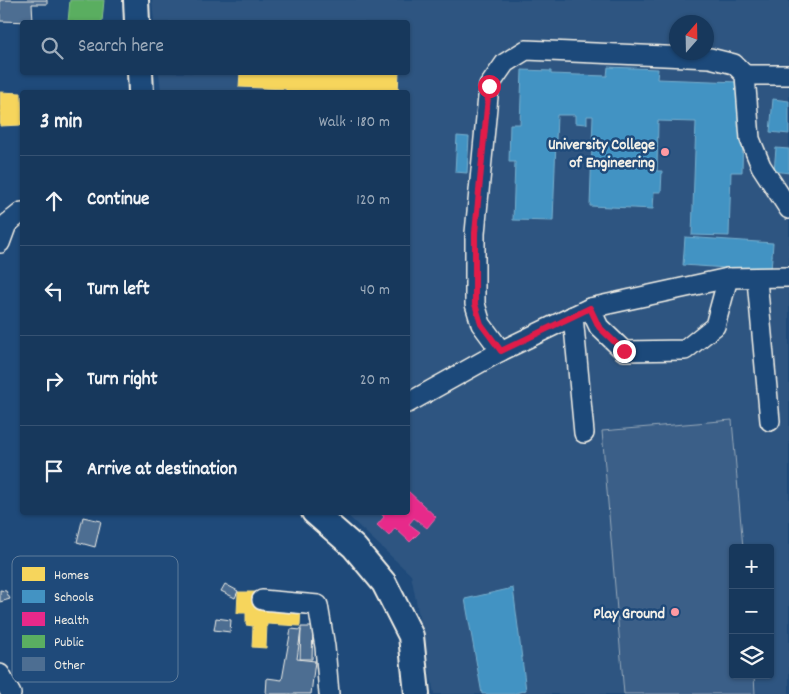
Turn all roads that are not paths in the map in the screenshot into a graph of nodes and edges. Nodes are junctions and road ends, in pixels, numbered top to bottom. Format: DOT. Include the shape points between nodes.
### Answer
graph roads {
  1 [pos="136,0"];
  2 [pos="137,20"];
  3 [pos="140,75"];
  4 [pos="745,75"];
  5 [pos="789,75"];
  6 [pos="141,90"];
  7 [pos="789,209"];
  8 [pos="20,214"];
  9 [pos="0,243"];
  10 [pos="728,278"];
  11 [pos="789,278"];
  12 [pos="757,280"];
  13 [pos="581,312"];
  14 [pos="501,351"];
  15 [pos="410,402"];
  16 [pos="770,421"];
  17 [pos="584,433"];
  18 [pos="317,515"];
  19 [pos="262,600"];
  20 [pos="0,674"];
  21 [pos="12,694"];
  22 [pos="329,694"];
  23 [pos="417,694"];
  1 -- 2 [label="main road"];
  3 -- 6 [label="main road"];
  4 -- 5 [label="street"];
  4 -- 7 [label="street" via="750,139 761,166"];
  4 -- 14 [label="street" via="734,64 700,58 526,50 505,63 489,86 474,275 475,304 481,324"];
  8 -- 9 [label="street" via="7,224"];
  10 -- 12 [label="street"];
  10 -- 13 [label="street"];
  10 -- 13 [label="street" via="715,326 685,350 624,351"];
  11 -- 12 [label="street"];
  12 -- 16 [label="street"];
  13 -- 14 [label="street"];
  13 -- 17 [label="street"];
  14 -- 15 [label="street"];
  18 -- 23 [label="main road" via="354,547 384,583 410,636"];
  19 -- 22 [label="street" via="318,605"];
  20 -- 21 [label="street"];
}
